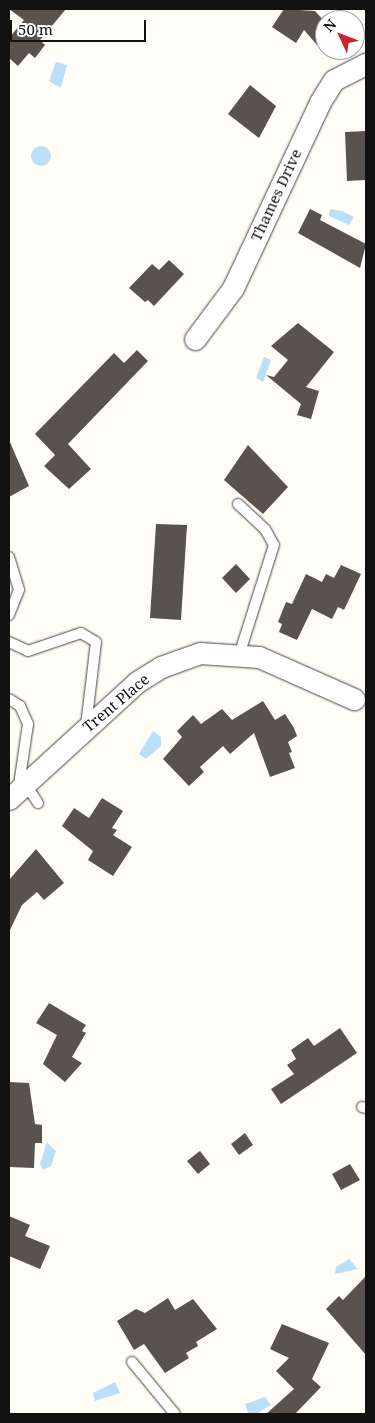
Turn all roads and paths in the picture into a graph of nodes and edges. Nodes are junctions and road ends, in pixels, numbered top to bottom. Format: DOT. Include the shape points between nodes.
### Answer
graph roads {
  1 [pos="366,64"];
  2 [pos="195,339"];
  3 [pos="238,504"];
  4 [pos="9,556"];
  5 [pos="9,615"];
  6 [pos="9,642"];
  7 [pos="240,652"];
  8 [pos="9,699"];
  9 [pos="354,699"];
  10 [pos="86,729"];
  11 [pos="17,791"];
  12 [pos="38,803"];
  13 [pos="132,1362"];
  14 [pos="175,1414"];
  1 -- 2 [label="street, Thames Drive" via="334,80 320,102 233,288"];
  3 -- 7 [label="lane" via="265,529 274,545"];
  4 -- 5 [label="lane" via="19,590"];
  6 -- 10 [label="lane" via="28,651 81,634 96,642"];
  7 -- 9 [label="street, Trent Place" via="293,669"];
  7 -- 10 [label="street, Trent Place" via="200,653 161,667"];
  8 -- 11 [label="lane" via="20,706 28,724"];
  10 -- 11 [label="street, Trent Place"];
  11 -- 12 [label="lane"];
  13 -- 14 [label="lane"];
}
